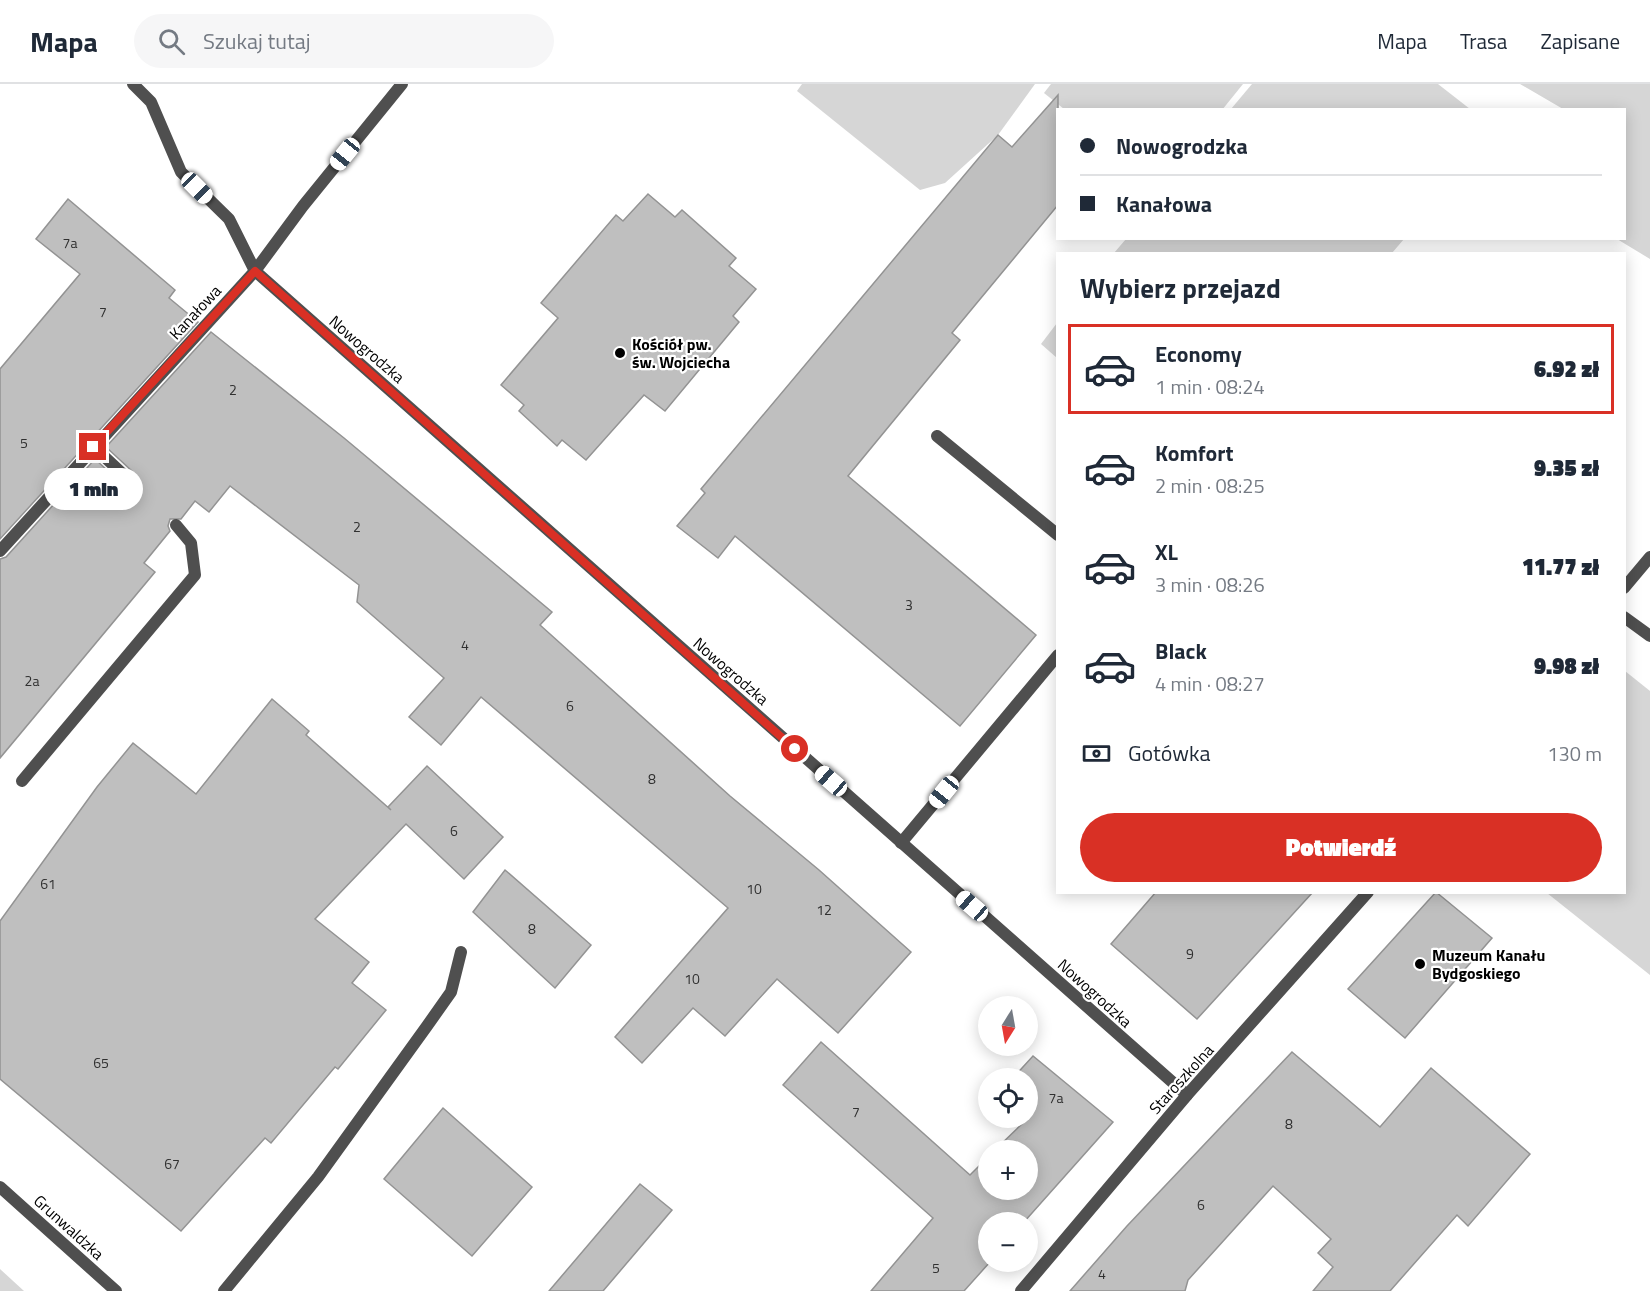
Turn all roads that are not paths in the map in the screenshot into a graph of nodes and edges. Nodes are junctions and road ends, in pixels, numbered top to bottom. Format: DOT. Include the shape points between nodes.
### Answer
graph roads {
  1 [pos="133,84"];
  2 [pos="402,84"];
  3 [pos="255,271"];
  4 [pos="938,436"];
  5 [pos="93,447"];
  6 [pos="127,478"];
  7 [pos="176,525"];
  8 [pos="1056,533"];
  9 [pos="0,551"];
  10 [pos="1647,566"];
  11 [pos="1626,586"];
  12 [pos="1626,618"];
  13 [pos="1650,636"];
  14 [pos="1056,657"];
  15 [pos="22,781"];
  16 [pos="901,843"];
  17 [pos="1366,894"];
  18 [pos="461,952"];
  19 [pos="1187,1095"];
  20 [pos="0,1187"];
  21 [pos="116,1291"];
  22 [pos="224,1291"];
  23 [pos="1021,1291"];
  1 -- 3 [label="street" via="151,102 181,172 230,219"];
  2 -- 3 [label="street, Kanałowa"];
  3 -- 5 [label="street, Kanałowa"];
  3 -- 16 [label="street, Nowogrodzka"];
  4 -- 8 [label="street"];
  5 -- 6 [label="street"];
  5 -- 9 [label="street, Kanałowa"];
  7 -- 15 [label="street" via="190,543 195,575"];
  10 -- 11 [label="street"];
  12 -- 13 [label="street"];
  14 -- 16 [label="street"];
  16 -- 19 [label="street, Nowogrodzka"];
  17 -- 19 [label="street, Staroszkolna"];
  18 -- 22 [label="street" via="451,992 428,1026 318,1177"];
  19 -- 23 [label="street, Staroszkolna"];
  20 -- 21 [label="street, Grunwaldzka"];
}
